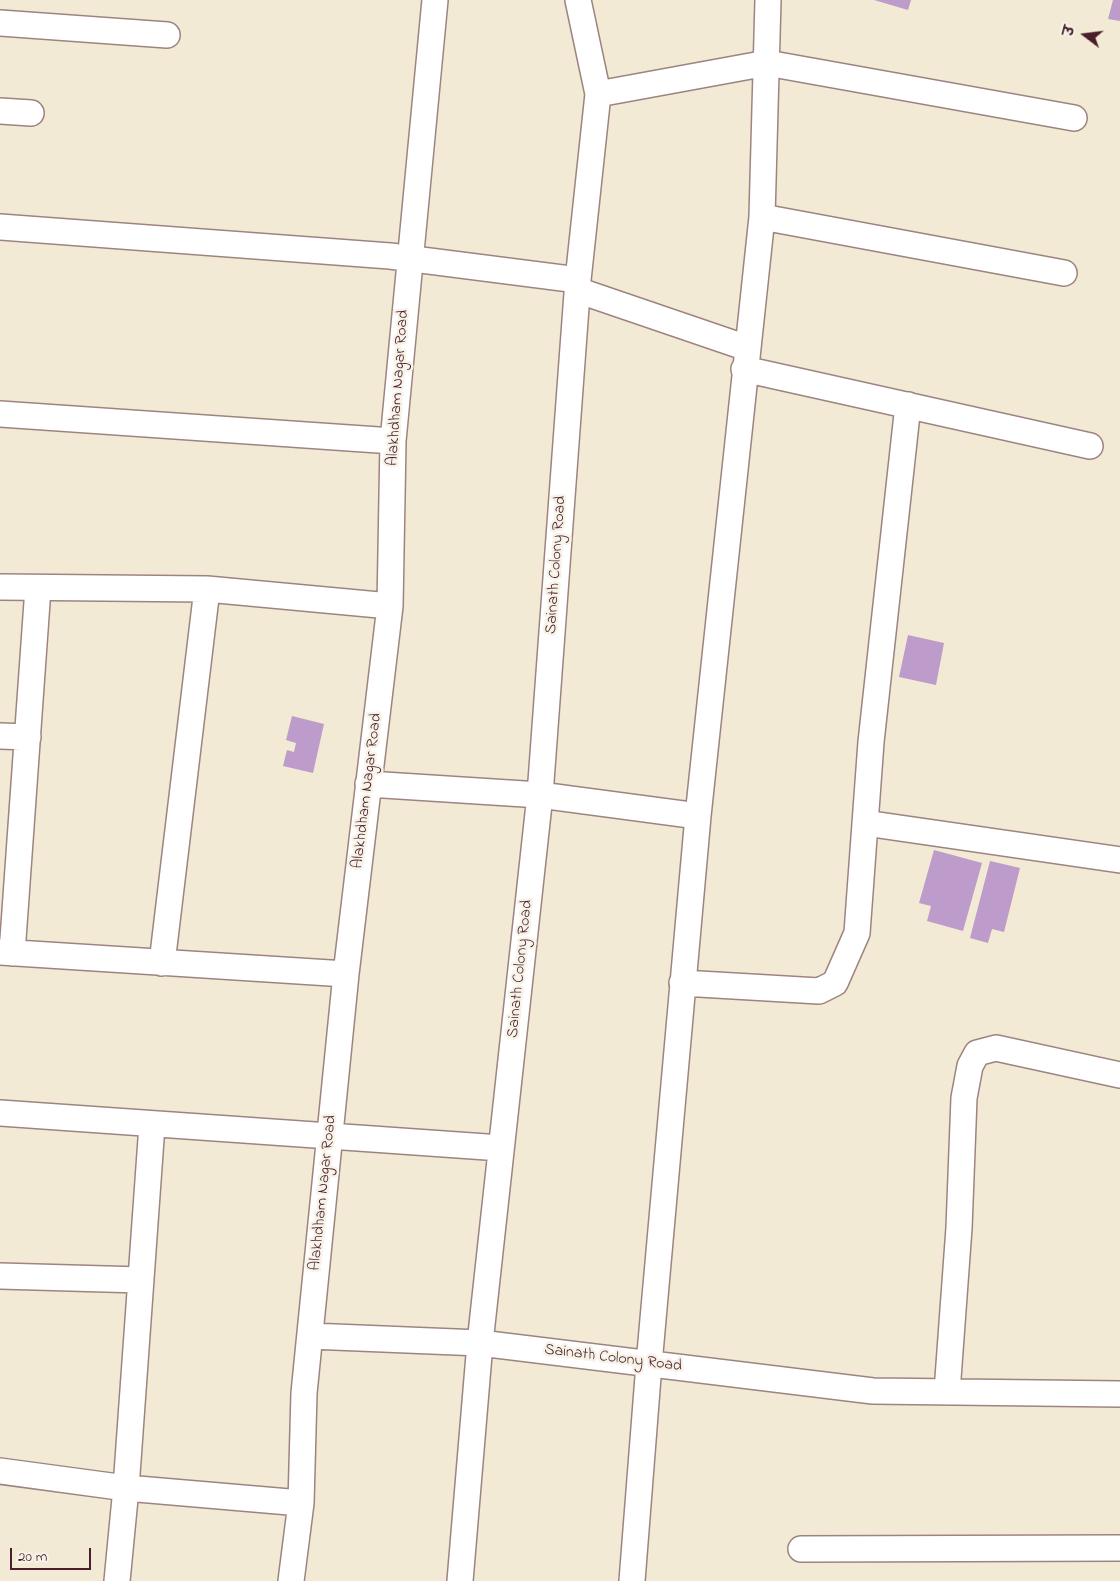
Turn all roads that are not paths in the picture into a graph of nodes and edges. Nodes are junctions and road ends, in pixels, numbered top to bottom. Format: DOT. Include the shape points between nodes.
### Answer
graph roads {
  1 [pos="435,0"];
  2 [pos="578,0"];
  3 [pos="768,0"];
  4 [pos="0,23"];
  5 [pos="167,36"];
  6 [pos="767,63"];
  7 [pos="598,94"];
  8 [pos="0,111"];
  9 [pos="32,113"];
  10 [pos="1074,118"];
  11 [pos="762,217"];
  12 [pos="0,227"];
  13 [pos="409,259"];
  14 [pos="1064,273"];
  15 [pos="578,285"];
  16 [pos="746,358"];
  17 [pos="908,405"];
  18 [pos="0,414"];
  19 [pos="393,441"];
  20 [pos="1090,446"];
  21 [pos="0,588"];
  22 [pos="38,588"];
  23 [pos="207,589"];
  24 [pos="390,606"];
  25 [pos="0,736"];
  26 [pos="28,738"];
  27 [pos="368,784"];
  28 [pos="540,795"];
  29 [pos="698,816"];
  30 [pos="865,823"];
  31 [pos="1120,860"];
  32 [pos="6,953"];
  33 [pos="162,962"];
  34 [pos="346,974"];
  35 [pos="682,983"];
  36 [pos="1120,1075"];
  37 [pos="0,1113"];
  38 [pos="152,1125"];
  39 [pos="330,1136"];
  40 [pos="501,1148"];
  41 [pos="0,1276"];
  42 [pos="141,1280"];
  43 [pos="310,1336"];
  44 [pos="480,1343"];
  45 [pos="649,1364"];
  46 [pos="947,1392"];
  47 [pos="1120,1394"];
  48 [pos="0,1471"];
  49 [pos="126,1488"];
  50 [pos="301,1503"];
  51 [pos="1120,1548"];
  52 [pos="801,1549"];
  53 [pos="117,1581"];
  54 [pos="291,1581"];
  55 [pos="460,1581"];
  56 [pos="632,1581"];
  1 -- 13 [label="street, Alakhdham Nagar Road"];
  2 -- 7 [label="street, Sainath Colony Road"];
  3 -- 6 [label="street"];
  4 -- 5 [label="street"];
  6 -- 7 [label="street"];
  6 -- 10 [label="street"];
  6 -- 11 [label="street"];
  7 -- 15 [label="street, Sainath Colony Road"];
  8 -- 9 [label="street"];
  11 -- 14 [label="street"];
  11 -- 16 [label="street"];
  12 -- 13 [label="street"];
  13 -- 15 [label="street"];
  13 -- 19 [label="street, Alakhdham Nagar Road"];
  15 -- 16 [label="street"];
  15 -- 28 [label="street, Sainath Colony Road"];
  16 -- 17 [label="street"];
  16 -- 29 [label="street"];
  17 -- 20 [label="street"];
  17 -- 30 [label="street"];
  18 -- 19 [label="street"];
  19 -- 24 [label="street, Alakhdham Nagar Road"];
  21 -- 22 [label="street"];
  22 -- 23 [label="street"];
  22 -- 26 [label="street"];
  23 -- 24 [label="street"];
  23 -- 33 [label="street"];
  24 -- 27 [label="street, Alakhdham Nagar Road"];
  25 -- 26 [label="street"];
  26 -- 32 [label="street"];
  27 -- 28 [label="street"];
  27 -- 34 [label="street, Alakhdham Nagar Road"];
  28 -- 29 [label="street"];
  28 -- 40 [label="street, Sainath Colony Road"];
  29 -- 35 [label="street"];
  30 -- 31 [label="street"];
  30 -- 35 [label="street" via="857,933 835,983 819,991"];
  32 -- 33 [label="street"];
  33 -- 34 [label="street"];
  34 -- 39 [label="street, Alakhdham Nagar Road"];
  35 -- 45 [label="street"];
  36 -- 46 [label="street" via="996,1048 977,1053 970,1066 964,1098 959,1228"];
  37 -- 38 [label="street"];
  38 -- 39 [label="street"];
  38 -- 42 [label="street"];
  39 -- 40 [label="street"];
  39 -- 43 [label="street, Alakhdham Nagar Road"];
  40 -- 44 [label="street, Sainath Colony Road"];
  41 -- 42 [label="street"];
  42 -- 49 [label="street"];
  43 -- 44 [label="street"];
  43 -- 50 [label="street, Alakhdham Nagar Road" via="304,1393"];
  44 -- 45 [label="street, Sainath Colony Road"];
  44 -- 55 [label="street"];
  45 -- 46 [label="street, Sainath Colony Road" via="873,1392"];
  45 -- 56 [label="street"];
  46 -- 47 [label="street, Sainath Colony Road"];
  48 -- 49 [label="street"];
  49 -- 50 [label="street"];
  49 -- 53 [label="street"];
  50 -- 54 [label="street, Alakhdham Nagar Road"];
  51 -- 52 [label="street"];
}
